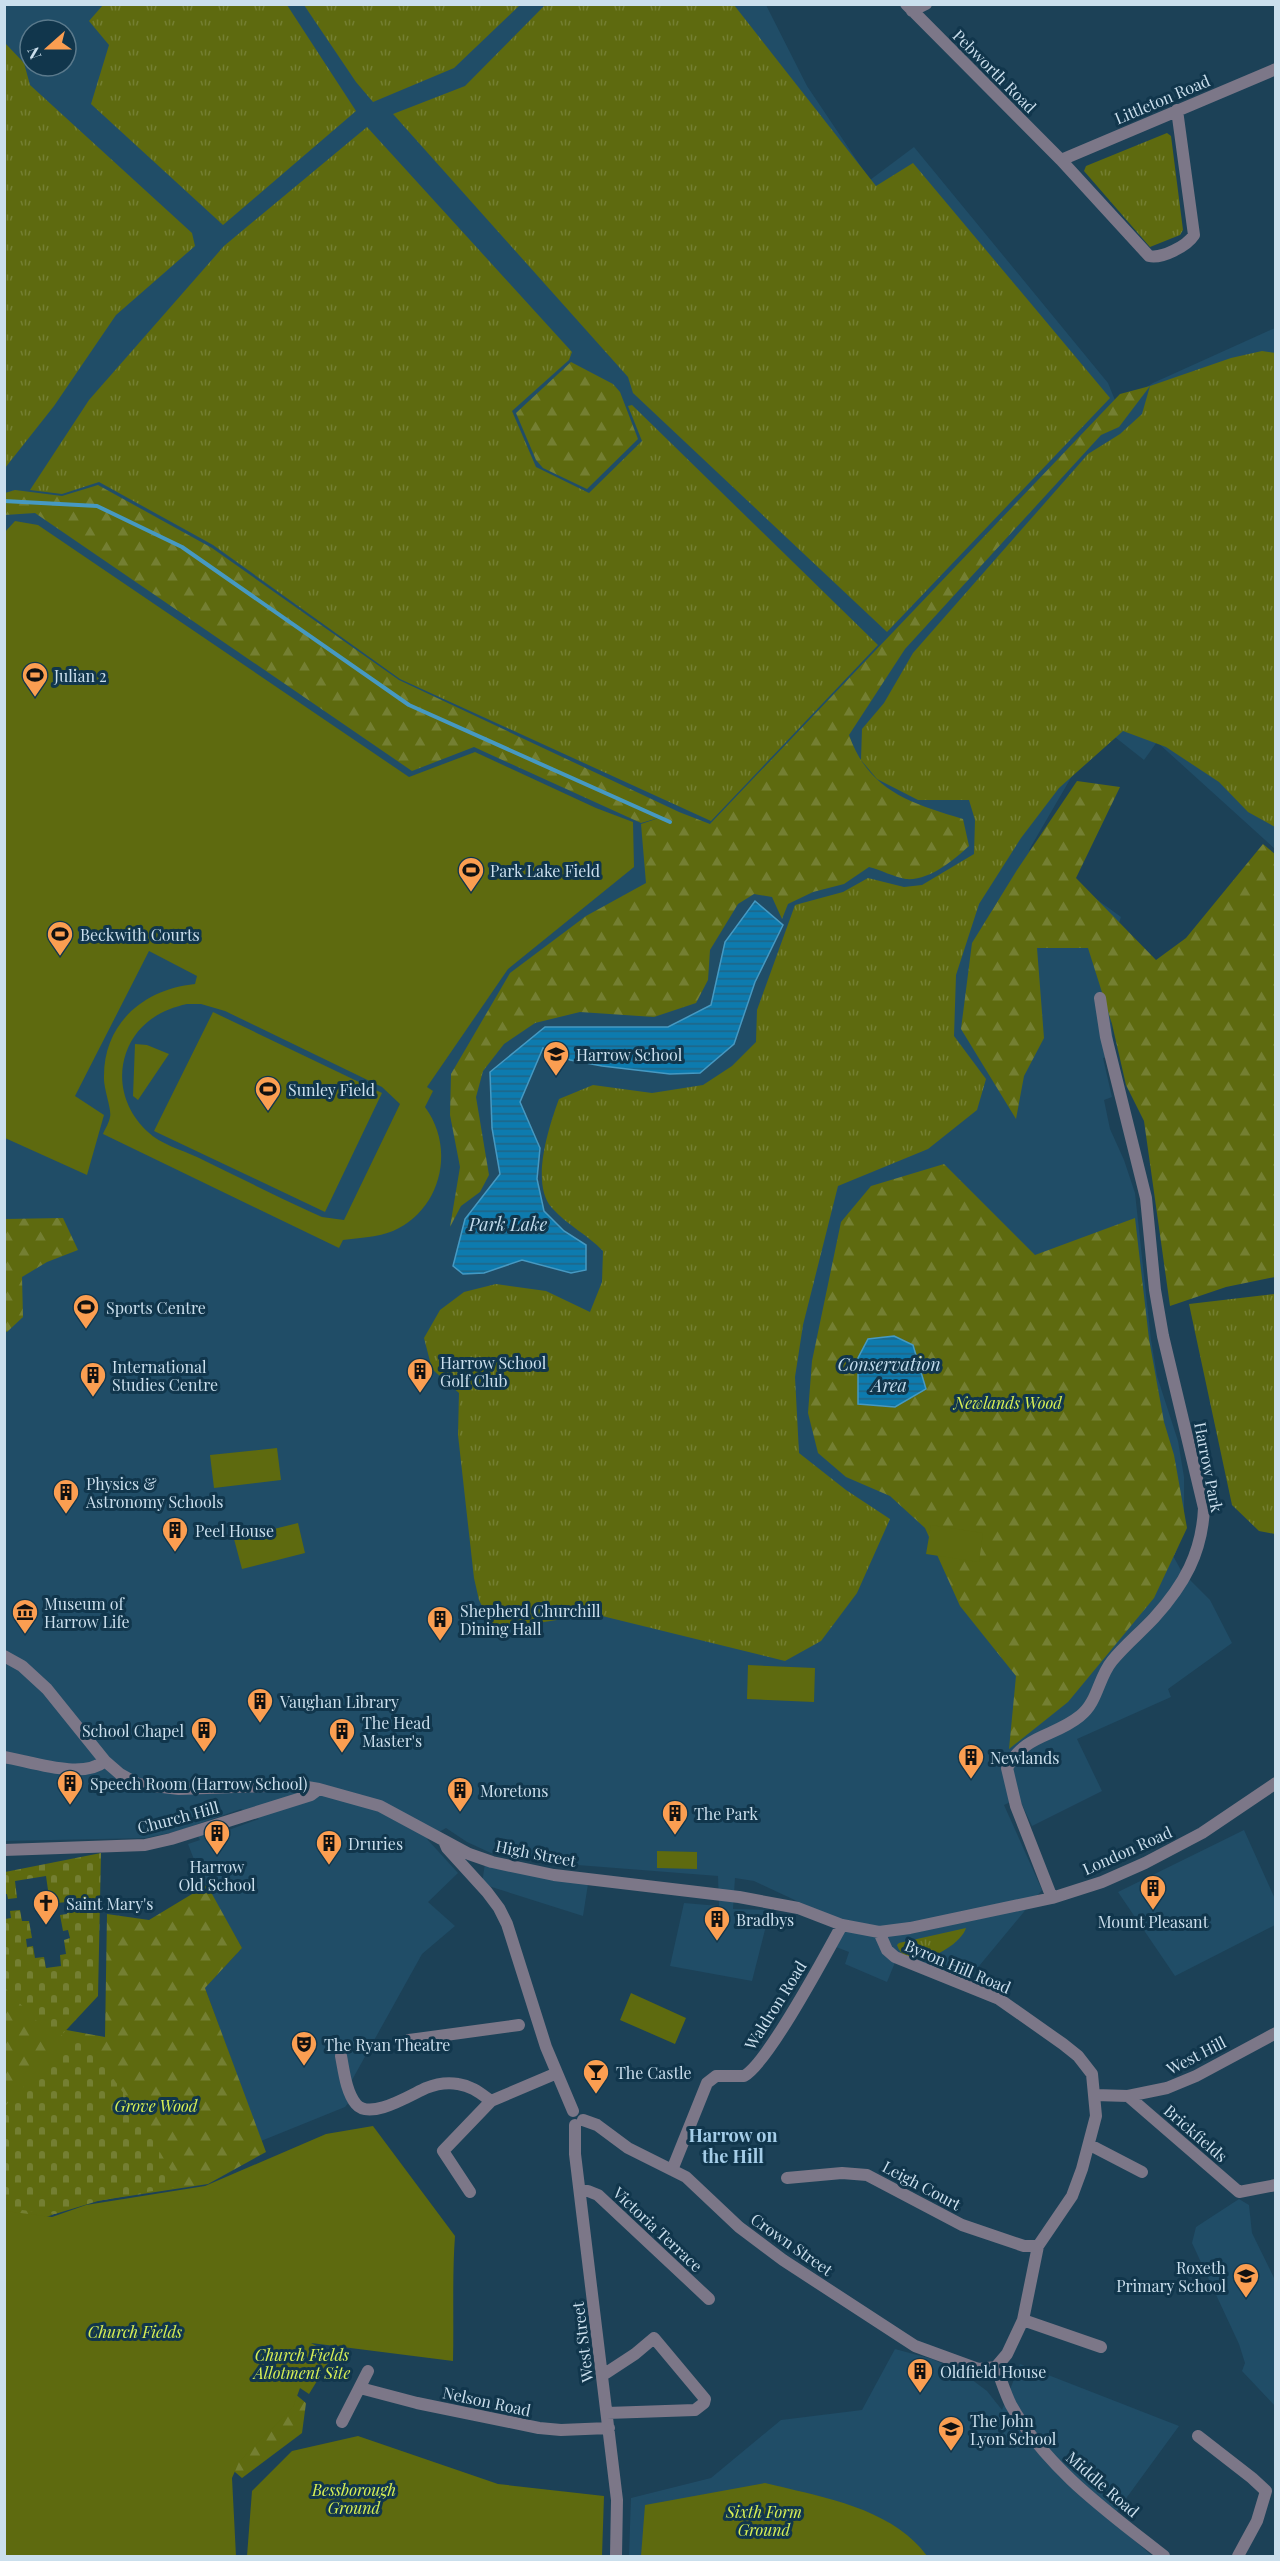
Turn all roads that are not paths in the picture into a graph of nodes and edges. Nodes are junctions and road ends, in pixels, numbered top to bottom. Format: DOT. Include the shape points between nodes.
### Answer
graph roads {
  1 [pos="926,4"];
  2 [pos="909,8"];
  3 [pos="1275,69"];
  4 [pos="1177,110"];
  5 [pos="1061,160"];
  6 [pos="1100,998"];
  7 [pos="4,1656"];
  8 [pos="4,1757"];
  9 [pos="105,1761"];
  10 [pos="1275,1783"];
  11 [pos="319,1789"];
  12 [pos="444,1840"];
  13 [pos="4,1850"];
  14 [pos="1052,1898"];
  15 [pos="977,1914"];
  16 [pos="842,1925"];
  17 [pos="879,1932"];
  18 [pos="529,2023"];
  19 [pos="1275,2034"];
  20 [pos="409,2040"];
  21 [pos="341,2056"];
  22 [pos="557,2073"];
  23 [pos="1095,2095"];
  24 [pos="1128,2096"];
  25 [pos="491,2101"];
  26 [pos="579,2122"];
  27 [pos="1090,2145"];
  28 [pos="672,2170"];
  29 [pos="1142,2172"];
  30 [pos="787,2178"];
  31 [pos="1275,2185"];
  32 [pos="470,2192"];
  33 [pos="580,2192"];
  34 [pos="1038,2246"];
  35 [pos="709,2299"];
  36 [pos="1023,2320"];
  37 [pos="1101,2347"];
  38 [pos="996,2367"];
  39 [pos="368,2371"];
  40 [pos="603,2375"];
  41 [pos="360,2388"];
  42 [pos="607,2413"];
  43 [pos="342,2422"];
  44 [pos="609,2428"];
  45 [pos="1198,2436"];
  46 [pos="1271,2491"];
  47 [pos="616,2556"];
  48 [pos="1164,2556"];
  49 [pos="1238,2556"];
  1 -- 2 [label="street"];
  2 -- 5 [label="street, Pebworth Road"];
  3 -- 4 [label="street, Littleton Road"];
  4 -- 5 [label="street, Littleton Road"];
  4 -- 5 [label="street, Pebworth Road" via="1194,235 1189,242 1156,258 1149,256"];
  6 -- 14 [label="street, Harrow Park" via="1146,1198 1155,1290 1204,1508 1203,1533 1192,1565 1156,1616 1111,1662 1094,1701 1080,1717 1022,1746 1007,1768 1016,1806"];
  7 -- 9 [label="street, High Street" via="22,1666 47,1689"];
  8 -- 9 [label="street" via="71,1770 87,1770"];
  9 -- 11 [label="street, High Street" via="131,1781 154,1787 295,1785"];
  10 -- 14 [label="street, London Road" via="1202,1833 1145,1863"];
  11 -- 12 [label="street, High Street" via="380,1806"];
  11 -- 13 [label="street, Church Hill" via="145,1845"];
  12 -- 16 [label="street, High Street" via="469,1854 542,1874 739,1897 798,1908"];
  12 -- 18 [label="street" via="499,1908 507,1924"];
  14 -- 15 [label="street, London Road"];
  15 -- 17 [label="street, High Street"];
  16 -- 17 [label="street, High Street"];
  16 -- 28 [label="street, Waldron Road" via="760,2062 744,2076 716,2076 706,2083"];
  17 -- 23 [label="street, Byron Hill Road" via="895,1958 999,1999 1063,2044 1092,2074"];
  18 -- 20 [label="street"];
  18 -- 22 [label="street"];
  19 -- 24 [label="street, West Hill" via="1196,2076 1167,2088"];
  21 -- 25 [label="street" via="350,2092 360,2107 387,2106 447,2083 472,2087"];
  22 -- 25 [label="street"];
  22 -- 26 [label="street" via="573,2111 581,2112"];
  23 -- 24 [label="street"];
  23 -- 27 [label="street, Byron Hill Road"];
  24 -- 31 [label="street, Brickfields" via="1239,2192"];
  25 -- 32 [label="street" via="443,2151"];
  26 -- 28 [label="street, Crown Street" via="597,2125 628,2148"];
  26 -- 33 [label="street, West Street" via="575,2154"];
  27 -- 29 [label="street"];
  27 -- 34 [label="street, Byron Hill Road" via="1072,2196"];
  28 -- 38 [label="street, Crown Street" via="698,2186 740,2227 783,2260 915,2346 978,2369"];
  30 -- 34 [label="street, Leigh Court" via="867,2175 962,2225 1024,2246"];
  33 -- 35 [label="street, Victoria Terrace" via="598,2195"];
  33 -- 40 [label="street, West Street"];
  34 -- 36 [label="street, Byron Hill Road"];
  36 -- 37 [label="street"];
  36 -- 38 [label="street, Byron Hill Road" via="1007,2354"];
  38 -- 48 [label="street, Middle Road" via="1011,2404 1048,2457 1095,2502"];
  39 -- 41 [label="street"];
  40 -- 42 [label="street, West Street"];
  40 -- 42 [label="street" via="654,2338 705,2399 700,2407 689,2410"];
  41 -- 43 [label="street"];
  41 -- 44 [label="street, Nelson Road" via="539,2428"];
  42 -- 44 [label="street, West Street"];
  44 -- 47 [label="street, West Street" via="617,2500"];
  45 -- 46 [label="street"];
  46 -- 49 [label="street"];
}
